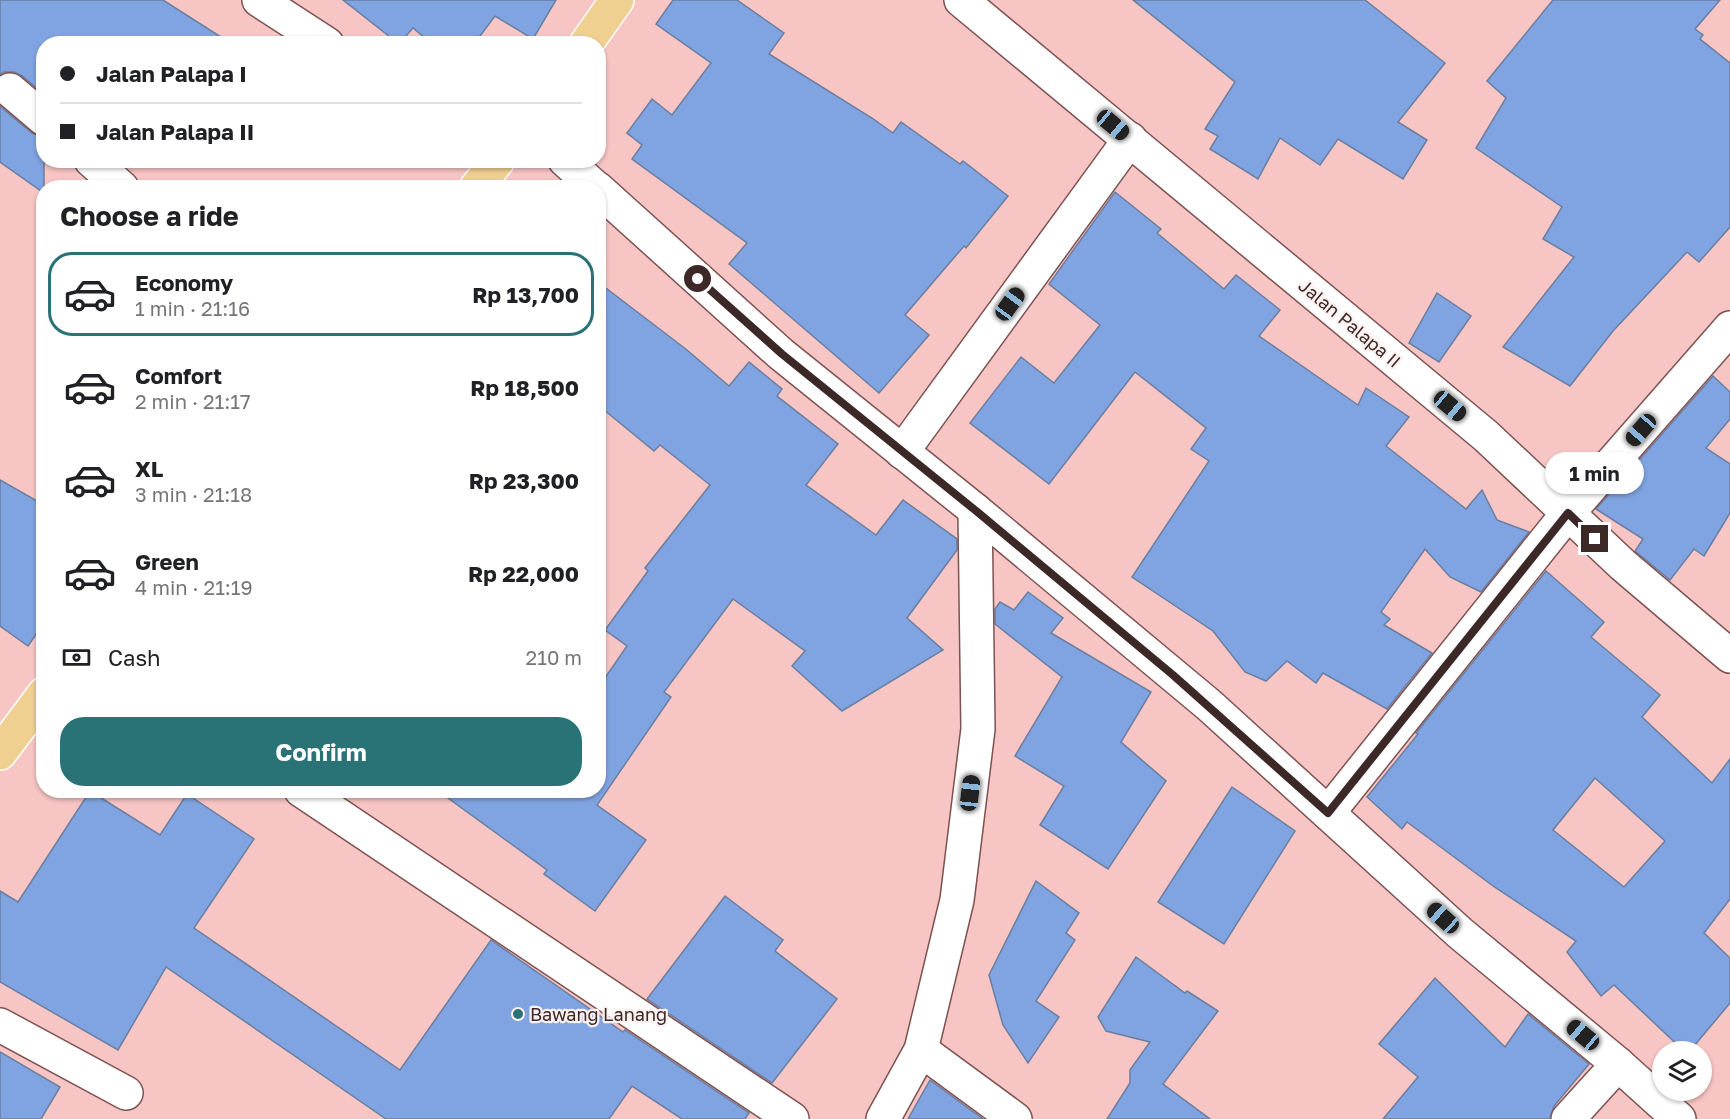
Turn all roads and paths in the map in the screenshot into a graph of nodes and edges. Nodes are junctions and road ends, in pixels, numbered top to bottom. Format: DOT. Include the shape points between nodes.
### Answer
graph roads {
  1 [pos="259,0"];
  2 [pos="617,0"];
  3 [pos="962,0"];
  4 [pos="315,36"];
  5 [pos="592,36"];
  6 [pos="10,90"];
  7 [pos="36,112"];
  8 [pos="1130,139"];
  9 [pos="100,168"];
  10 [pos="492,168"];
  11 [pos="574,168"];
  12 [pos="113,180"];
  13 [pos="482,180"];
  14 [pos="588,180"];
  15 [pos="606,196"];
  16 [pos="1730,328"];
  17 [pos="902,452"];
  18 [pos="975,510"];
  19 [pos="1568,513"];
  20 [pos="1730,656"];
  21 [pos="36,705"];
  22 [pos="0,753"];
  23 [pos="313,798"];
  24 [pos="1328,813"];
  25 [pos="0,1025"];
  26 [pos="921,1050"];
  27 [pos="1618,1064"];
  28 [pos="126,1093"];
  29 [pos="792,1119"];
  30 [pos="884,1119"];
  31 [pos="1015,1119"];
  32 [pos="1568,1119"];
  33 [pos="1679,1119"];
  1 -- 4 [label="street"];
  2 -- 5 [label="main road"];
  3 -- 8 [label="street, Jalan Palapa II"];
  6 -- 7 [label="street"];
  8 -- 17 [label="street"];
  8 -- 19 [label="street, Jalan Palapa II" via="1486,436"];
  9 -- 12 [label="street"];
  10 -- 13 [label="main road"];
  11 -- 14 [label="street"];
  15 -- 17 [label="street" via="782,354"];
  16 -- 19 [label="street"];
  17 -- 18 [label="street"];
  18 -- 24 [label="street" via="1209,705"];
  18 -- 26 [label="street" via="978,729 957,900"];
  19 -- 20 [label="street, Jalan Palapa II"];
  19 -- 24 [label="street"];
  21 -- 22 [label="main road"];
  23 -- 29 [label="street"];
  24 -- 27 [label="street" via="1460,933"];
  25 -- 28 [label="street"];
  26 -- 30 [label="street"];
  26 -- 31 [label="street"];
  27 -- 32 [label="street"];
  27 -- 33 [label="street"];
}
